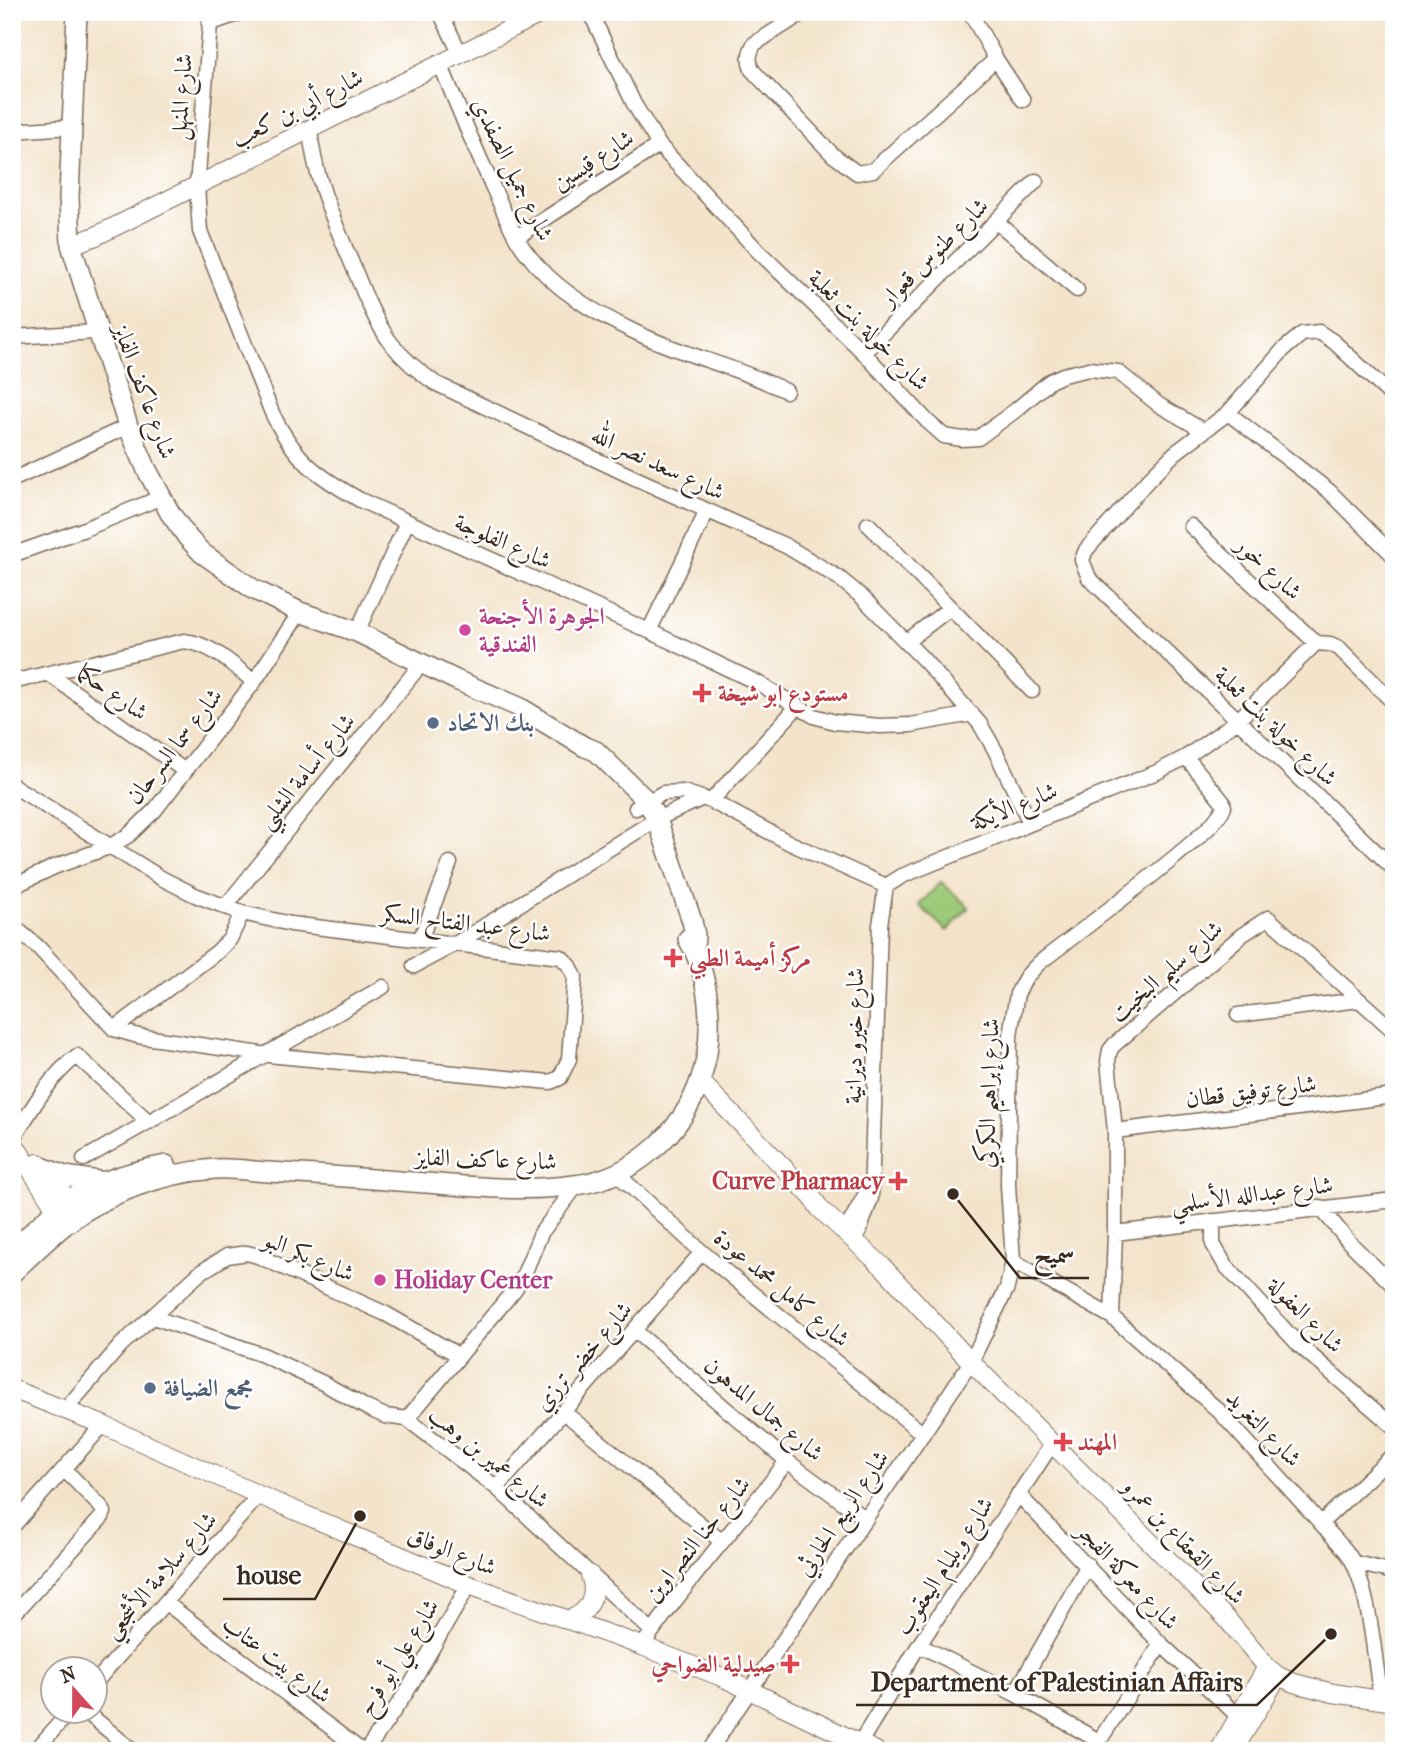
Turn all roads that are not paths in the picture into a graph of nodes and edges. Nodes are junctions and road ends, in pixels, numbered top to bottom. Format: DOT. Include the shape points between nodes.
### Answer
graph roads {
  1 [pos="77,12"];
  2 [pos="243,12"];
  3 [pos="440,12"];
  4 [pos="544,12"];
  5 [pos="590,12"];
  6 [pos="804,12"];
  7 [pos="970,12"];
  8 [pos="210,18"];
  9 [pos="460,54"];
  10 [pos="996,59"];
  11 [pos="440,63"];
  12 [pos="1023,100"];
  13 [pos="71,127"];
  14 [pos="310,128"];
  15 [pos="12,131"];
  16 [pos="659,145"];
  17 [pos="1036,181"];
  18 [pos="197,186"];
  19 [pos="997,222"];
  20 [pos="517,237"];
  21 [pos="71,245"];
  22 [pos="1077,290"];
  23 [pos="96,332"];
  24 [pos="12,337"];
  25 [pos="864,353"];
  26 [pos="786,391"];
  27 [pos="1394,398"];
  28 [pos="1228,413"];
  29 [pos="128,426"];
  30 [pos="1203,431"];
  31 [pos="12,480"];
  32 [pos="162,497"];
  33 [pos="707,511"];
  34 [pos="407,522"];
  35 [pos="868,524"];
  36 [pos="1191,526"];
  37 [pos="12,555"];
  38 [pos="1394,556"];
  39 [pos="950,607"];
  40 [pos="300,612"];
  41 [pos="649,631"];
  42 [pos="357,632"];
  43 [pos="906,642"];
  44 [pos="1316,643"];
  45 [pos="422,663"];
  46 [pos="48,674"];
  47 [pos="12,681"];
  48 [pos="254,682"];
  49 [pos="1032,691"];
  50 [pos="1394,703"];
  51 [pos="798,706"];
  52 [pos="972,714"];
  53 [pos="1237,721"];
  54 [pos="1186,757"];
  55 [pos="185,771"];
  56 [pos="12,785"];
  57 [pos="707,800"];
  58 [pos="641,804"];
  59 [pos="652,822"];
  60 [pos="1030,823"];
  61 [pos="109,847"];
  62 [pos="450,863"];
  63 [pos="1394,869"];
  64 [pos="886,886"];
  65 [pos="12,887"];
  66 [pos="225,907"];
  67 [pos="242,913"];
  68 [pos="12,925"];
  69 [pos="420,940"];
  70 [pos="457,943"];
  71 [pos="414,966"];
  72 [pos="383,987"];
  73 [pos="1359,1000"];
  74 [pos="1238,1015"];
  75 [pos="114,1029"];
  76 [pos="1394,1031"];
  77 [pos="268,1055"];
  78 [pos="700,1081"];
  79 [pos="1394,1096"];
  80 [pos="149,1122"];
  81 [pos="1115,1132"];
  82 [pos="13,1142"];
  83 [pos="84,1159"];
  84 [pos="42,1167"];
  85 [pos="215,1169"];
  86 [pos="616,1173"];
  87 [pos="106,1182"];
  88 [pos="577,1185"];
  89 [pos="1394,1200"];
  90 [pos="1320,1207"];
  91 [pos="67,1212"];
  92 [pos="1213,1221"];
  93 [pos="851,1232"];
  94 [pos="1115,1233"];
  95 [pos="12,1251"];
  96 [pos="702,1252"];
  97 [pos="1013,1261"];
  98 [pos="12,1273"];
  99 [pos="1388,1276"];
  100 [pos="1394,1286"];
  101 [pos="153,1317"];
  102 [pos="1112,1317"];
  103 [pos="635,1331"];
  104 [pos="458,1355"];
  105 [pos="971,1362"];
  106 [pos="12,1389"];
  107 [pos="65,1410"];
  108 [pos="565,1413"];
  109 [pos="407,1419"];
  110 [pos="103,1424"];
  111 [pos="1394,1427"];
  112 [pos="923,1434"];
  113 [pos="1052,1444"];
  114 [pos="1394,1454"];
  115 [pos="787,1461"];
  116 [pos="64,1469"];
  117 [pos="497,1488"];
  118 [pos="1018,1494"];
  119 [pos="259,1495"];
  120 [pos="866,1519"];
  121 [pos="1321,1523"];
  122 [pos="12,1527"];
  123 [pos="721,1541"];
  124 [pos="1355,1563"];
  125 [pos="1088,1565"];
  126 [pos="1394,1572"];
  127 [pos="590,1575"];
  128 [pos="468,1586"];
  129 [pos="166,1603"];
  130 [pos="12,1616"];
  131 [pos="567,1620"];
  132 [pos="647,1638"];
  133 [pos="1161,1644"];
  134 [pos="919,1645"];
  135 [pos="108,1668"];
  136 [pos="1273,1671"];
  137 [pos="752,1690"];
  138 [pos="1015,1694"];
  139 [pos="1387,1701"];
  140 [pos="1239,1717"];
  141 [pos="59,1724"];
  142 [pos="101,1724"];
  143 [pos="1096,1746"];
  144 [pos="864,1748"];
  145 [pos="35,1751"];
  146 [pos="133,1751"];
  147 [pos="364,1751"];
  148 [pos="709,1751"];
  149 [pos="1219,1751"];
  150 [pos="1233,1751"];
  1 -- 13 [label="main road, شارع عاكف الفايز"];
  2 -- 8 [label="street"];
  3 -- 9 [label="street"];
  4 -- 9 [label="street, شارع أبي بن كعب"];
  5 -- 16 [label="street, شارع خولة بنت ثعلبة"];
  6 -- 10 [label="street" via="754,44 750,64 833,155 857,173 873,170"];
  7 -- 10 [label="street"];
  8 -- 18 [label="street, شارع المنهل"];
  9 -- 11 [label="street, شارع أبي بن كعب"];
  10 -- 12 [label="street"];
  11 -- 14 [label="street, شارع أبي بن كعب"];
  11 -- 20 [label="street, شارع جميل الصفدي"];
  13 -- 15 [label="street"];
  13 -- 21 [label="main road, شارع عاكف الفايز"];
  14 -- 18 [label="street, شارع أبي بن كعب"];
  14 -- 33 [label="street, شارع سعد نصر الله" via="312,153 332,216 383,331 411,366 435,383"];
  16 -- 20 [label="street, شارع قيسين"];
  16 -- 25 [label="street, شارع خولة بنت ثعلبة" via="758,251"];
  17 -- 19 [label="street, شارع طنوس قعوار"];
  18 -- 21 [label="street, شارع أبي بن كعب"];
  18 -- 34 [label="street, شارع الفلوجة" via="206,253 284,438 300,459 327,481"];
  19 -- 22 [label="street"];
  19 -- 25 [label="street, شارع طنوس قعوار"];
  20 -- 26 [label="street, شارع جميل الصفدي" via="550,279 584,305 658,342"];
  21 -- 23 [label="main road, شارع عاكف الفايز"];
  23 -- 24 [label="street"];
  23 -- 29 [label="main road, شارع عاكف الفايز"];
  25 -- 30 [label="street, شارع خولة بنت ثعلبة" via="927,422 953,439 978,438 1050,381 1089,369 1118,372"];
  27 -- 28 [label="street, شارع خولة بنت ثعلبة" via="1319,332 1303,334 1283,350"];
  28 -- 30 [label="street, شارع خولة بنت ثعلبة"];
  28 -- 38 [label="street" via="1329,491"];
  29 -- 31 [label="street"];
  29 -- 32 [label="main road, شارع عاكف الفايز"];
  30 -- 53 [label="street, شارع خولة بنت ثعلبة" via="1148,480 1082,560 1089,578"];
  32 -- 37 [label="street"];
  32 -- 40 [label="main road, شارع عاكف الفايز" via="202,553 253,589"];
  33 -- 41 [label="street"];
  33 -- 43 [label="street, شارع سعد نصر الله" via="825,568 862,597"];
  34 -- 41 [label="street, شارع الفلوجة"];
  34 -- 42 [label="street"];
  35 -- 39 [label="street"];
  36 -- 44 [label="street, شارع خور"];
  39 -- 43 [label="street"];
  39 -- 49 [label="street"];
  40 -- 42 [label="main road, شارع عاكف الفايز"];
  40 -- 48 [label="street, شارع سما السرحان"];
  41 -- 51 [label="street, شارع الفلوجة"];
  42 -- 45 [label="main road, شارع عاكف الفايز"];
  43 -- 52 [label="street, شارع سعد نصر الله"];
  44 -- 50 [label="street" via="1339,648"];
  44 -- 53 [label="street, شارع الأيكة"];
  45 -- 58 [label="main road, شارع عاكف الفايز" via="519,708 596,751"];
  45 -- 66 [label="street, شارع أسامة الشلبي"];
  46 -- 47 [label="street"];
  46 -- 48 [label="street" via="184,641 212,650"];
  46 -- 55 [label="street, شارع حكما"];
  48 -- 55 [label="street, شارع سما السرحان"];
  51 -- 52 [label="street, شارع الفلوجة" via="824,720 857,725 911,724"];
  51 -- 57 [label="street"];
  52 -- 60 [label="street, شارع سعد نصر الله"];
  53 -- 54 [label="street, شارع الأيكة"];
  53 -- 63 [label="street, شارع خولة بنت ثعلبة"];
  54 -- 60 [label="street, شارع الأيكة"];
  54 -- 97 [label="street, شارع إبراهيم الكركي" via="1223,802 1220,815 1163,867 1039,963 1017,994 1010,1035 1007,1128"];
  55 -- 61 [label="street, شارع سما السرحان" via="142,823"];
  56 -- 61 [label="street, شارع عبد الفتاح السكر"];
  57 -- 58 [label="street" via="675,791"];
  57 -- 59 [label="street"];
  57 -- 64 [label="street"];
  58 -- 59 [label="main road, شارع عاكف الفايز"];
  59 -- 70 [label="street"];
  59 -- 78 [label="main road, شارع عاكف الفايز" via="695,935 709,1019 709,1050"];
  60 -- 64 [label="street, شارع الأيكة"];
  61 -- 65 [label="street, شارع سما السرحان"];
  61 -- 66 [label="street, شارع عبد الفتاح السكر" via="161,878"];
  62 -- 69 [label="street"];
  64 -- 93 [label="street, شارع خيرو ديرانية" via="880,925 871,1198"];
  66 -- 67 [label="street, شارع عبد الفتاح السكر"];
  67 -- 69 [label="street, شارع عبد الفتاح السكر" via="291,924"];
  67 -- 75 [label="street" via="230,939 217,952"];
  68 -- 75 [label="street"];
  69 -- 70 [label="street, شارع عبد الفتاح السكر"];
  70 -- 71 [label="street"];
  70 -- 77 [label="street, شارع عبد الفتاح السكر" via="556,955 570,966 575,976 569,1059 556,1081"];
  72 -- 77 [label="street"];
  73 -- 74 [label="street"];
  73 -- 76 [label="street, شارع سليم البخيت"];
  73 -- 81 [label="street, شارع سليم البخيت" via="1265,918 1110,1050"];
  75 -- 77 [label="street, شارع عبد الفتاح السكر" via="155,1040"];
  77 -- 80 [label="street"];
  78 -- 86 [label="main road, شارع عاكف الفايز" via="688,1110 670,1134"];
  78 -- 93 [label="street, شارع القعقاع بن عمرو"];
  79 -- 81 [label="street, شارع توفيق قطان"];
  80 -- 82 [label="street" via="77,1056 49,1083"];
  80 -- 83 [label="street"];
  81 -- 94 [label="street, شارع سليم البخيت"];
  82 -- 84 [label="street"];
  82 -- 91 [label="street"];
  84 -- 87 [label="main road" via="65,1177"];
  84 -- 91 [label="street"];
  85 -- 87 [label="main road, شارع عاكف الفايز" via="201,1164 164,1165"];
  85 -- 88 [label="main road, شارع عاكف الفايز" via="488,1187"];
  85 -- 91 [label="main road, شارع عاكف الفايز" via="146,1183"];
  86 -- 88 [label="main road, شارع عاكف الفايز"];
  86 -- 96 [label="street, شارع كامل محمد عودة"];
  87 -- 91 [label="main road, شارع عاكف الفايز"];
  88 -- 104 [label="street" via="541,1233 515,1289"];
  89 -- 90 [label="street, شارع عبدالله الأسلمي"];
  90 -- 92 [label="street, شارع عبدالله الأسلمي"];
  90 -- 99 [label="street" via="1349,1242"];
  91 -- 95 [label="main road, شارع عاكف الفايز"];
  91 -- 98 [label="main road, شارع عاكف الفايز"];
  92 -- 94 [label="street, شارع عبدالله الأسلمي"];
  92 -- 111 [label="street, شارع العفولة" via="1213,1244 1225,1265 1300,1345"];
  93 -- 105 [label="street, شارع القعقاع بن عمرو"];
  94 -- 102 [label="street, شارع سليم البخيت"];
  96 -- 103 [label="street, شارع خضر ترزي"];
  96 -- 112 [label="street, شارع كامل محمد عودة"];
  97 -- 102 [label="street, شارع التغريد"];
  97 -- 105 [label="street, شارع إبراهيم الكركي" via="1007,1288"];
  99 -- 100 [label="street"];
  101 -- 104 [label="street, شارع بكر البو" via="218,1260 247,1253 386,1314"];
  101 -- 107 [label="street, شارع بكر البو" via="121,1345"];
  101 -- 109 [label="street, شارع عمير بن وهب" via="263,1355 385,1416"];
  102 -- 121 [label="street, شارع التغريد" via="1219,1410"];
  103 -- 108 [label="street, شارع خضر ترزي"];
  103 -- 115 [label="street, شارع جمال المدهون"];
  104 -- 109 [label="street"];
  105 -- 112 [label="street, شارع الربيع الحارثي"];
  105 -- 113 [label="street, شارع القعقاع بن عمرو"];
  106 -- 107 [label="street, شارع الوفاق"];
  107 -- 110 [label="street, شارع الوفاق"];
  108 -- 117 [label="street, شارع خضر ترزي"];
  108 -- 123 [label="street"];
  109 -- 117 [label="street, شارع عمير بن وهب"];
  110 -- 116 [label="street"];
  110 -- 119 [label="street, شارع الوفاق"];
  112 -- 120 [label="street, شارع الربيع الحارثي"];
  113 -- 118 [label="street, شارع ويليام اليعقوب"];
  113 -- 136 [label="street, شارع القعقاع بن عمرو"];
  114 -- 121 [label="street"];
  115 -- 120 [label="street, شارع جمال المدهون"];
  115 -- 123 [label="street, شارع حنا النصراوين"];
  116 -- 122 [label="street"];
  116 -- 130 [label="street" via="104,1512"];
  117 -- 127 [label="street, شارع عمير بن وهب"];
  118 -- 125 [label="street, شارع معركة الفجر"];
  118 -- 134 [label="street, شارع ويليام اليعقوب"];
  119 -- 128 [label="street, شارع الوفاق"];
  119 -- 129 [label="street, شارع سلامة الأشجعي"];
  120 -- 137 [label="street, شارع الربيع الحارثي"];
  121 -- 124 [label="street, شارع التغريد"];
  123 -- 132 [label="street, شارع حنا النصراوين"];
  124 -- 126 [label="street"];
  124 -- 139 [label="street, شارع التغريد"];
  125 -- 133 [label="street, شارع معركة الفجر"];
  125 -- 138 [label="street"];
  127 -- 131 [label="street" via="592,1599 582,1613"];
  127 -- 132 [label="street, شارع عمير بن وهب"];
  128 -- 131 [label="street, شارع الوفاق"];
  128 -- 147 [label="street, شارع علي أبو فرح" via="406,1693"];
  129 -- 135 [label="street, شارع سلامة الأشجعي"];
  129 -- 147 [label="street, شارع بيت عتاب"];
  131 -- 132 [label="street, شارع الوفاق"];
  132 -- 137 [label="street, شارع الوفاق"];
  133 -- 140 [label="street, شارع معركة الفجر"];
  133 -- 143 [label="street"];
  134 -- 138 [label="street"];
  134 -- 144 [label="street, شارع ويليام اليعقوب"];
  136 -- 139 [label="street, شارع القعقاع بن عمرو" via="1294,1684"];
  136 -- 140 [label="street"];
  136 -- 150 [label="street"];
  137 -- 144 [label="street, شارع الوفاق"];
  137 -- 148 [label="street, شارع الربيع الحارثي"];
  138 -- 143 [label="street"];
  140 -- 149 [label="street"];
  141 -- 145 [label="street"];
  142 -- 146 [label="street"];
}
